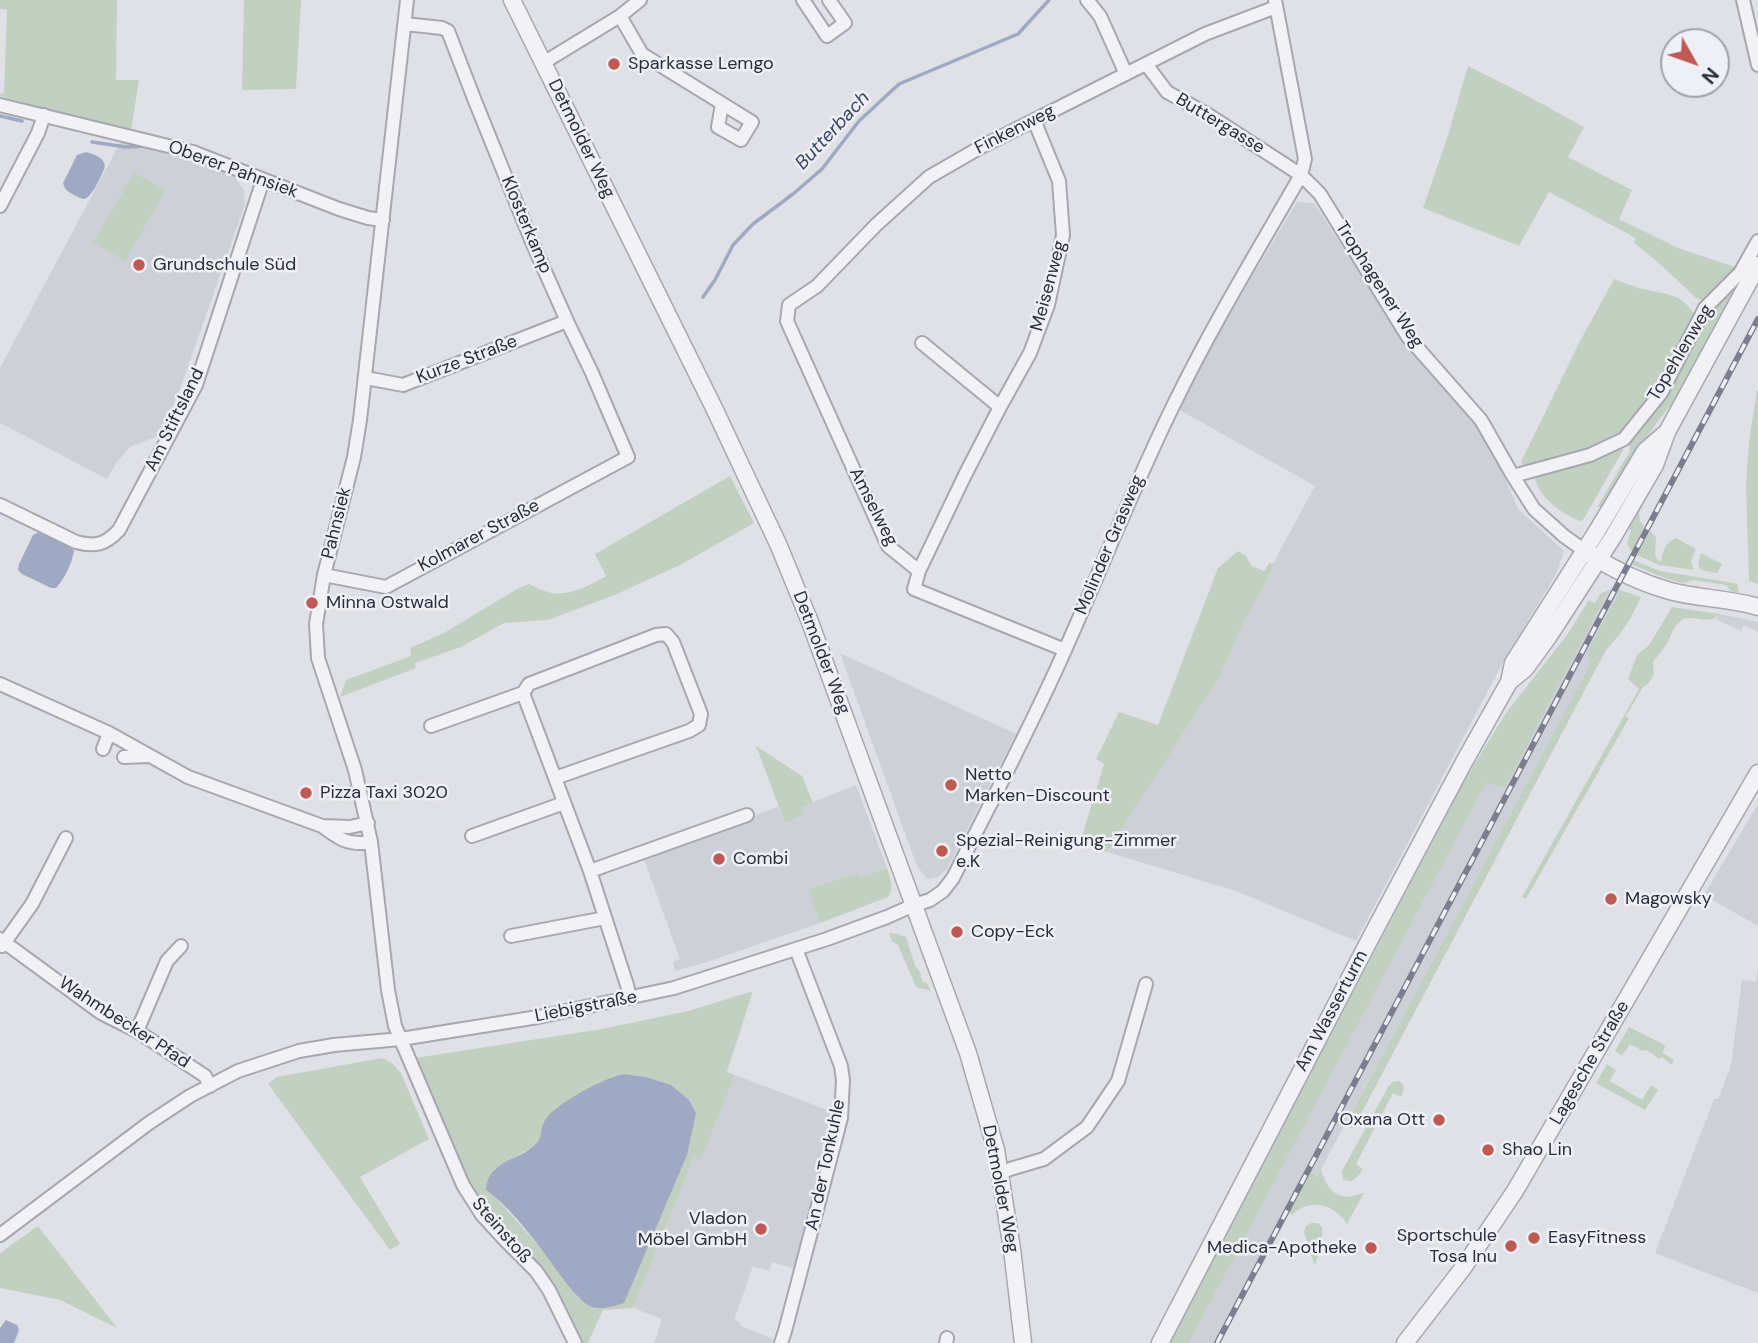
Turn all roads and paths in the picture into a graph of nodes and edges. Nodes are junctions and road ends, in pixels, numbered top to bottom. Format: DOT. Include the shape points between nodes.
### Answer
graph roads {
  1 [pos="407,0"];
  2 [pos="512,0"];
  3 [pos="829,0"];
  4 [pos="1087,0"];
  5 [pos="1744,0"];
  6 [pos="636,1"];
  7 [pos="807,1"];
  8 [pos="1276,3"];
  9 [pos="620,16"];
  10 [pos="405,24"];
  11 [pos="543,63"];
  12 [pos="1146,64"];
  13 [pos="1758,65"];
  14 [pos="1126,74"];
  15 [pos="722,104"];
  16 [pos="0,105"];
  17 [pos="44,115"];
  18 [pos="1034,120"];
  19 [pos="1301,175"];
  20 [pos="263,180"];
  21 [pos="0,206"];
  22 [pos="383,220"];
  23 [pos="1758,241"];
  24 [pos="1758,265"];
  25 [pos="789,305"];
  26 [pos="567,321"];
  27 [pos="922,343"];
  28 [pos="366,378"];
  29 [pos="1000,407"];
  30 [pos="628,457"];
  31 [pos="1513,475"];
  32 [pos="0,505"];
  33 [pos="1591,555"];
  34 [pos="919,571"];
  35 [pos="324,575"];
  36 [pos="1758,607"];
  37 [pos="1065,650"];
  38 [pos="0,684"];
  39 [pos="523,693"];
  40 [pos="431,726"];
  41 [pos="109,733"];
  42 [pos="103,749"];
  43 [pos="150,756"];
  44 [pos="124,757"];
  45 [pos="1758,773"];
  46 [pos="555,778"];
  47 [pos="564,803"];
  48 [pos="747,815"];
  49 [pos="368,823"];
  50 [pos="322,826"];
  51 [pos="472,836"];
  52 [pos="66,838"];
  53 [pos="371,842"];
  54 [pos="590,871"];
  55 [pos="914,905"];
  56 [pos="605,918"];
  57 [pos="511,936"];
  58 [pos="2,943"];
  59 [pos="181,946"];
  60 [pos="796,949"];
  61 [pos="1146,984"];
  62 [pos="629,998"];
  63 [pos="137,1031"];
  64 [pos="401,1039"];
  65 [pos="213,1084"];
  66 [pos="1000,1174"];
  67 [pos="0,1235"];
  68 [pos="575,1343"];
  69 [pos="780,1343"];
  70 [pos="1023,1343"];
  71 [pos="1160,1343"];
  72 [pos="1405,1343"];
  1 -- 10 [label="street, Pahnsiek"];
  2 -- 11 [label="street, Detmolder Weg"];
  3 -- 7 [label="street" via="845,23 827,36"];
  4 -- 14 [label="street" via="1100,16"];
  5 -- 13 [label="street"];
  6 -- 9 [label="street"];
  8 -- 12 [label="street, Finkenweg"];
  8 -- 19 [label="street" via="1305,159"];
  9 -- 11 [label="street"];
  9 -- 15 [label="street" via="642,54"];
  10 -- 22 [label="street, Pahnsiek"];
  10 -- 26 [label="street, Klosterkamp" via="448,31"];
  11 -- 55 [label="street, Detmolder Weg" via="779,546"];
  12 -- 14 [label="street, Finkenweg"];
  12 -- 19 [label="street, Buttergasse" via="1167,92"];
  14 -- 18 [label="street, Finkenweg"];
  16 -- 17 [label="street, Oberer Pahnsiek"];
  17 -- 20 [label="street, Oberer Pahnsiek" via="193,152"];
  17 -- 21 [label="street"];
  18 -- 25 [label="street, Finkenweg" via="929,177 817,286"];
  18 -- 29 [label="street, Meisenweg" via="1059,181 1063,235 1044,317"];
  19 -- 31 [label="street, Trophagener Weg" via="1320,194 1408,337 1481,420"];
  19 -- 37 [label="street, Molinder Grasweg" via="1176,400"];
  20 -- 22 [label="street, Oberer Pahnsiek"];
  20 -- 32 [label="street, Am Stiftsland" via="196,385 119,530 103,543 88,545"];
  22 -- 28 [label="street, Pahnsiek"];
  23 -- 31 [label="street, Topehlenweg" via="1740,273 1705,308 1661,393 1623,439 1590,455"];
  24 -- 33 [label="street, Am Wasserturm" via="1667,432 1645,451"];
  25 -- 34 [label="street, Amselweg" via="787,321 888,546"];
  26 -- 28 [label="street, Kurze Straße" via="403,385"];
  26 -- 30 [label="street, Klosterkamp"];
  27 -- 29 [label="street"];
  28 -- 35 [label="street, Pahnsiek" via="354,457"];
  29 -- 34 [label="street, Meisenweg"];
  30 -- 35 [label="street, Kolmarer Straße" via="386,587"];
  31 -- 33 [label="street, Trophagener Weg" via="1534,509"];
  33 -- 36 [label="street, Trophagener Weg" via="1672,592"];
  33 -- 71 [label="street, Am Wasserturm" via="1513,663 1509,682"];
  34 -- 37 [label="street, Amselweg" via="914,589"];
  35 -- 49 [label="street, Pahnsiek" via="316,624 318,658"];
  37 -- 55 [label="street, Molinder Grasweg" via="953,878 930,900"];
  38 -- 41 [label="street"];
  39 -- 40 [label="street"];
  39 -- 46 [label="street"];
  39 -- 46 [label="street" via="529,684 666,634 701,714 699,725 689,731"];
  41 -- 42 [label="street"];
  41 -- 43 [label="street"];
  43 -- 44 [label="street"];
  43 -- 50 [label="street" via="188,777"];
  45 -- 72 [label="street, Lagesche Straße" via="1515,1191"];
  46 -- 47 [label="street"];
  47 -- 51 [label="street"];
  47 -- 54 [label="street"];
  48 -- 54 [label="street"];
  49 -- 50 [label="street"];
  49 -- 53 [label="street, Pahnsiek"];
  50 -- 53 [label="street" via="356,845"];
  52 -- 58 [label="street" via="32,904"];
  53 -- 64 [label="street, Pahnsiek" via="388,990"];
  54 -- 56 [label="street"];
  55 -- 60 [label="street, Liebigstraße"];
  55 -- 66 [label="street, Detmolder Weg" via="968,1053"];
  56 -- 57 [label="street"];
  56 -- 62 [label="street"];
  58 -- 63 [label="street, Wahmbecker Pfad" via="101,1013"];
  59 -- 63 [label="street" via="167,961"];
  60 -- 62 [label="street, Liebigstraße"];
  60 -- 69 [label="street, An der Tonkuhle" via="843,1080 841,1118"];
  61 -- 66 [label="street" via="1118,1081 1087,1127 1044,1158"];
  62 -- 64 [label="street, Liebigstraße"];
  63 -- 65 [label="street, Wahmbecker Pfad"];
  64 -- 65 [label="street, Liebigstraße" via="299,1051 265,1061 227,1084"];
  64 -- 68 [label="street, Steinstoß" via="463,1185 482,1215 536,1271"];
  65 -- 67 [label="street, Liebigstraße" via="149,1123"];
  66 -- 70 [label="street, Detmolder Weg"];
}
